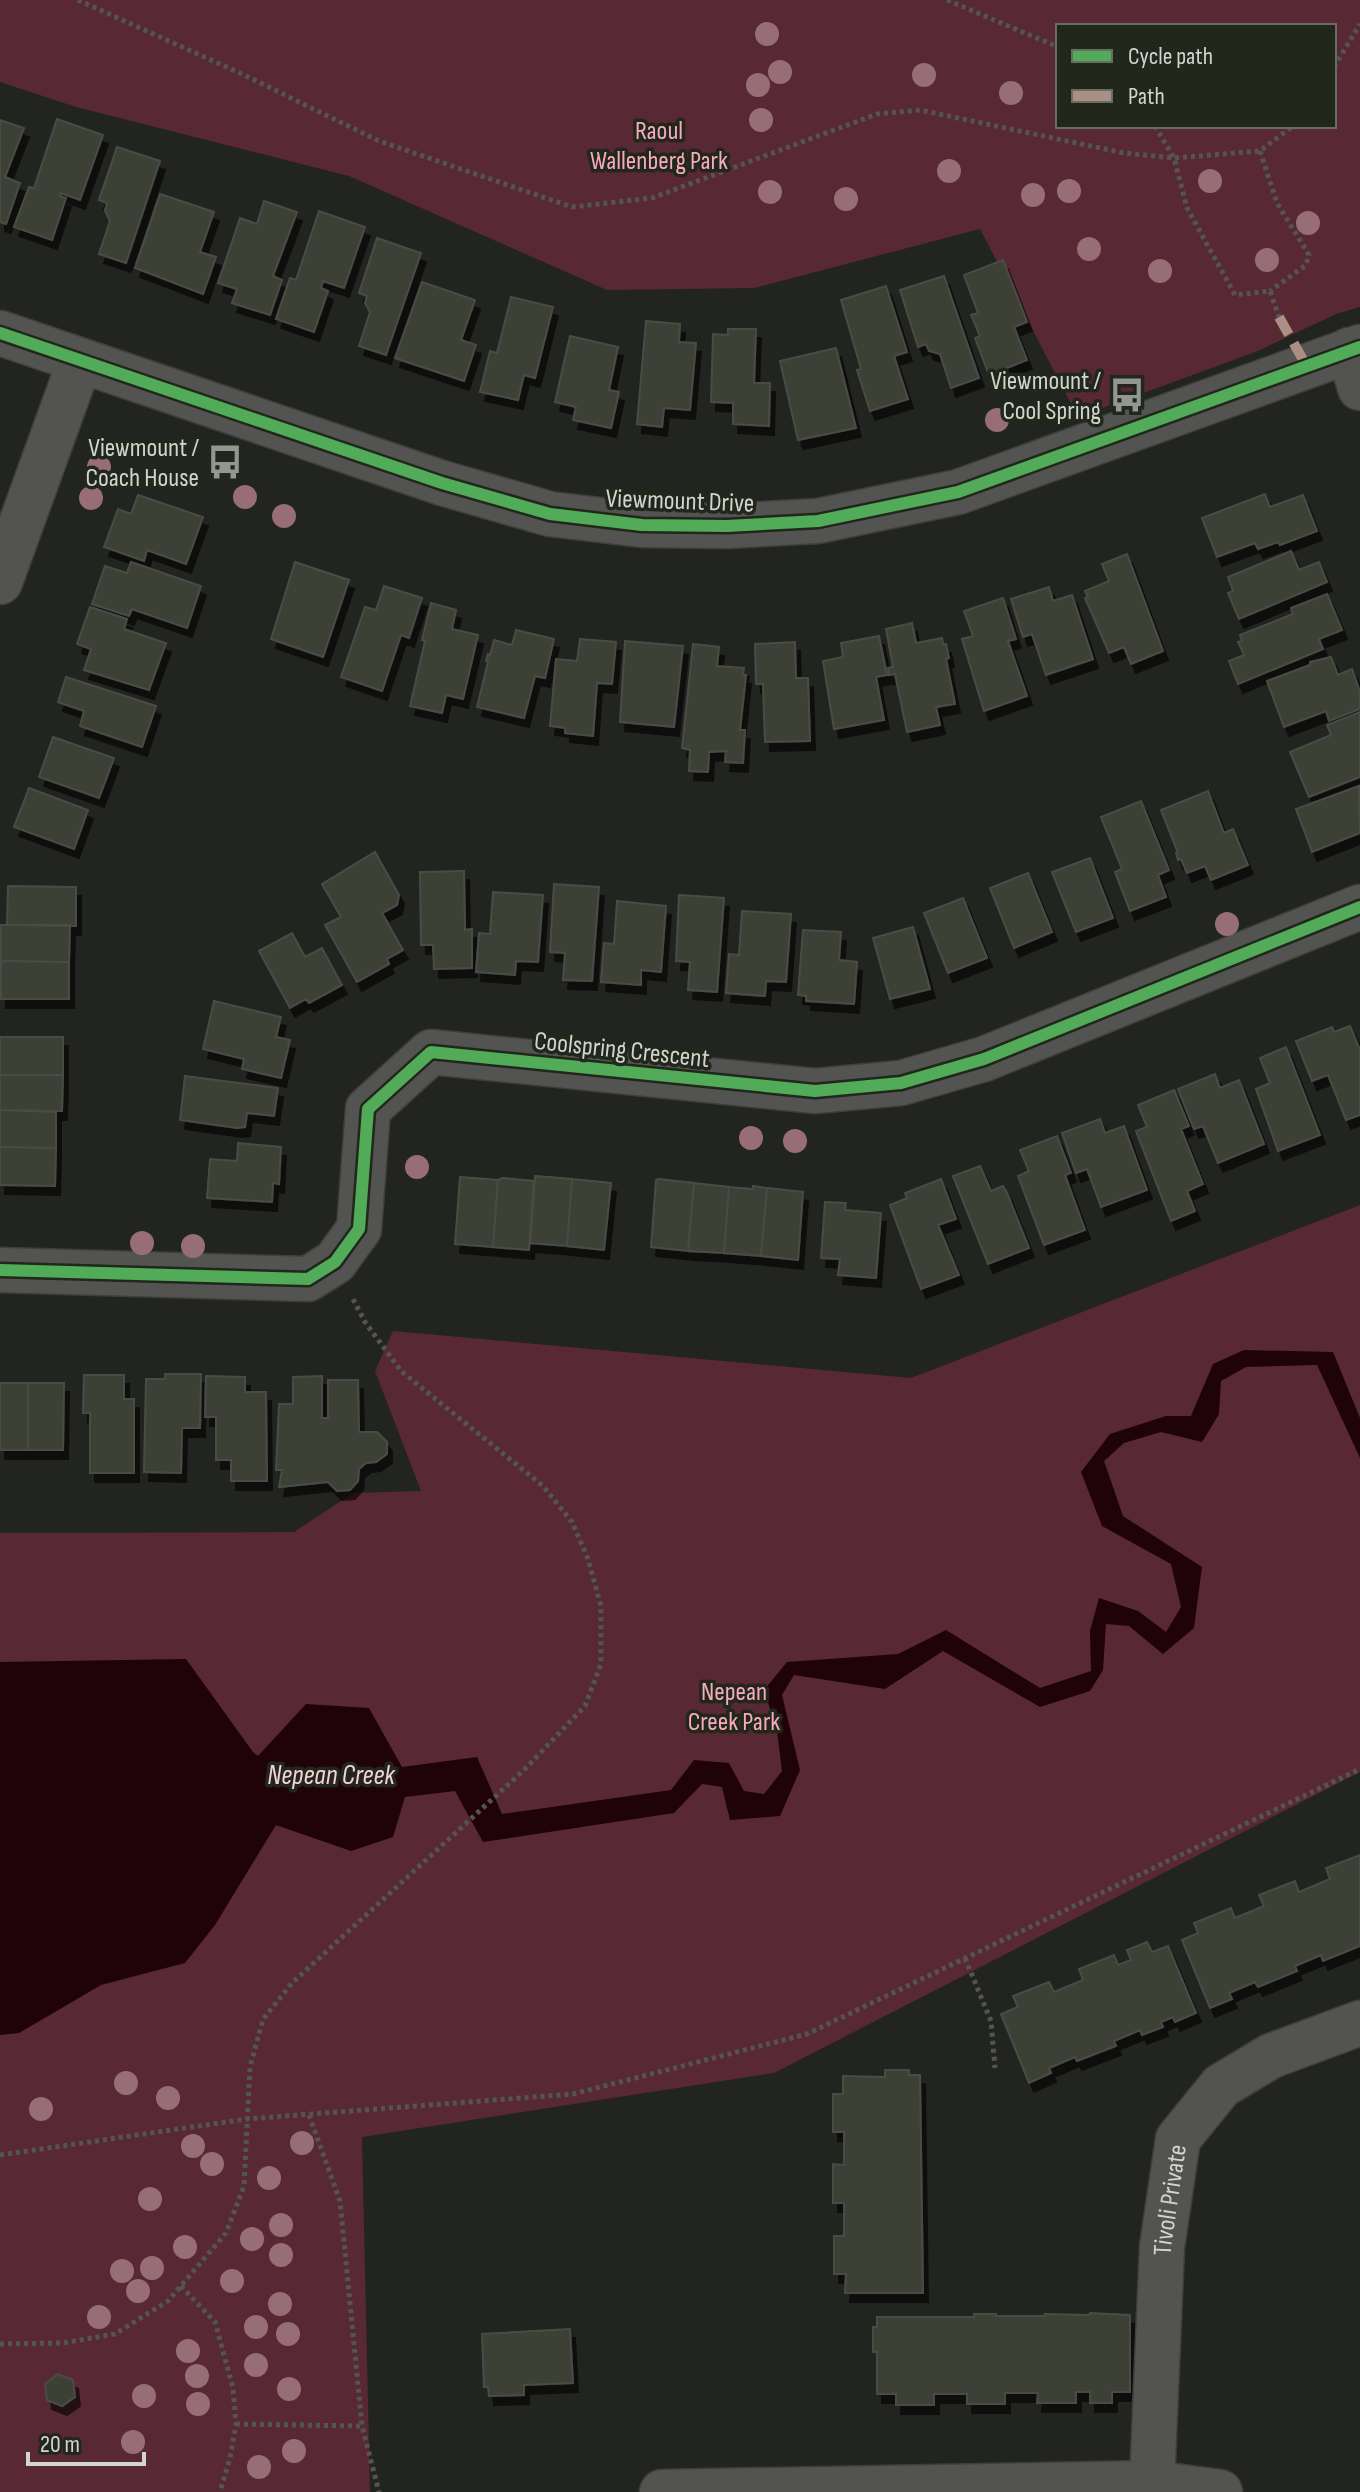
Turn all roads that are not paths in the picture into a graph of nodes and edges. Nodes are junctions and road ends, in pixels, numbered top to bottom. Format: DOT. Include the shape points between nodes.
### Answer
graph roads {
  1 [pos="0,333"];
  2 [pos="80,361"];
  3 [pos="1356,361"];
  4 [pos="0,582"];
  5 [pos="1360,907"];
  6 [pos="0,1270"];
  7 [pos="1360,2023"];
  8 [pos="1152,2483"];
  9 [pos="662,2492"];
  10 [pos="1220,2492"];
  1 -- 2 [label="street, Viewmount Drive"];
  2 -- 3 [label="street, Viewmount Drive" via="550,514 642,525 727,526 818,521 958,492"];
  2 -- 4 [label="street"];
  5 -- 6 [label="street, Coolspring Crescent" via="984,1059 901,1083 815,1091 431,1052 368,1109 359,1229 335,1262 308,1279"];
  7 -- 8 [label="street, Tivoli Private" via="1271,2056 1221,2086 1178,2139 1162,2247"];
  8 -- 9 [label="street"];
  8 -- 10 [label="street"];
}
